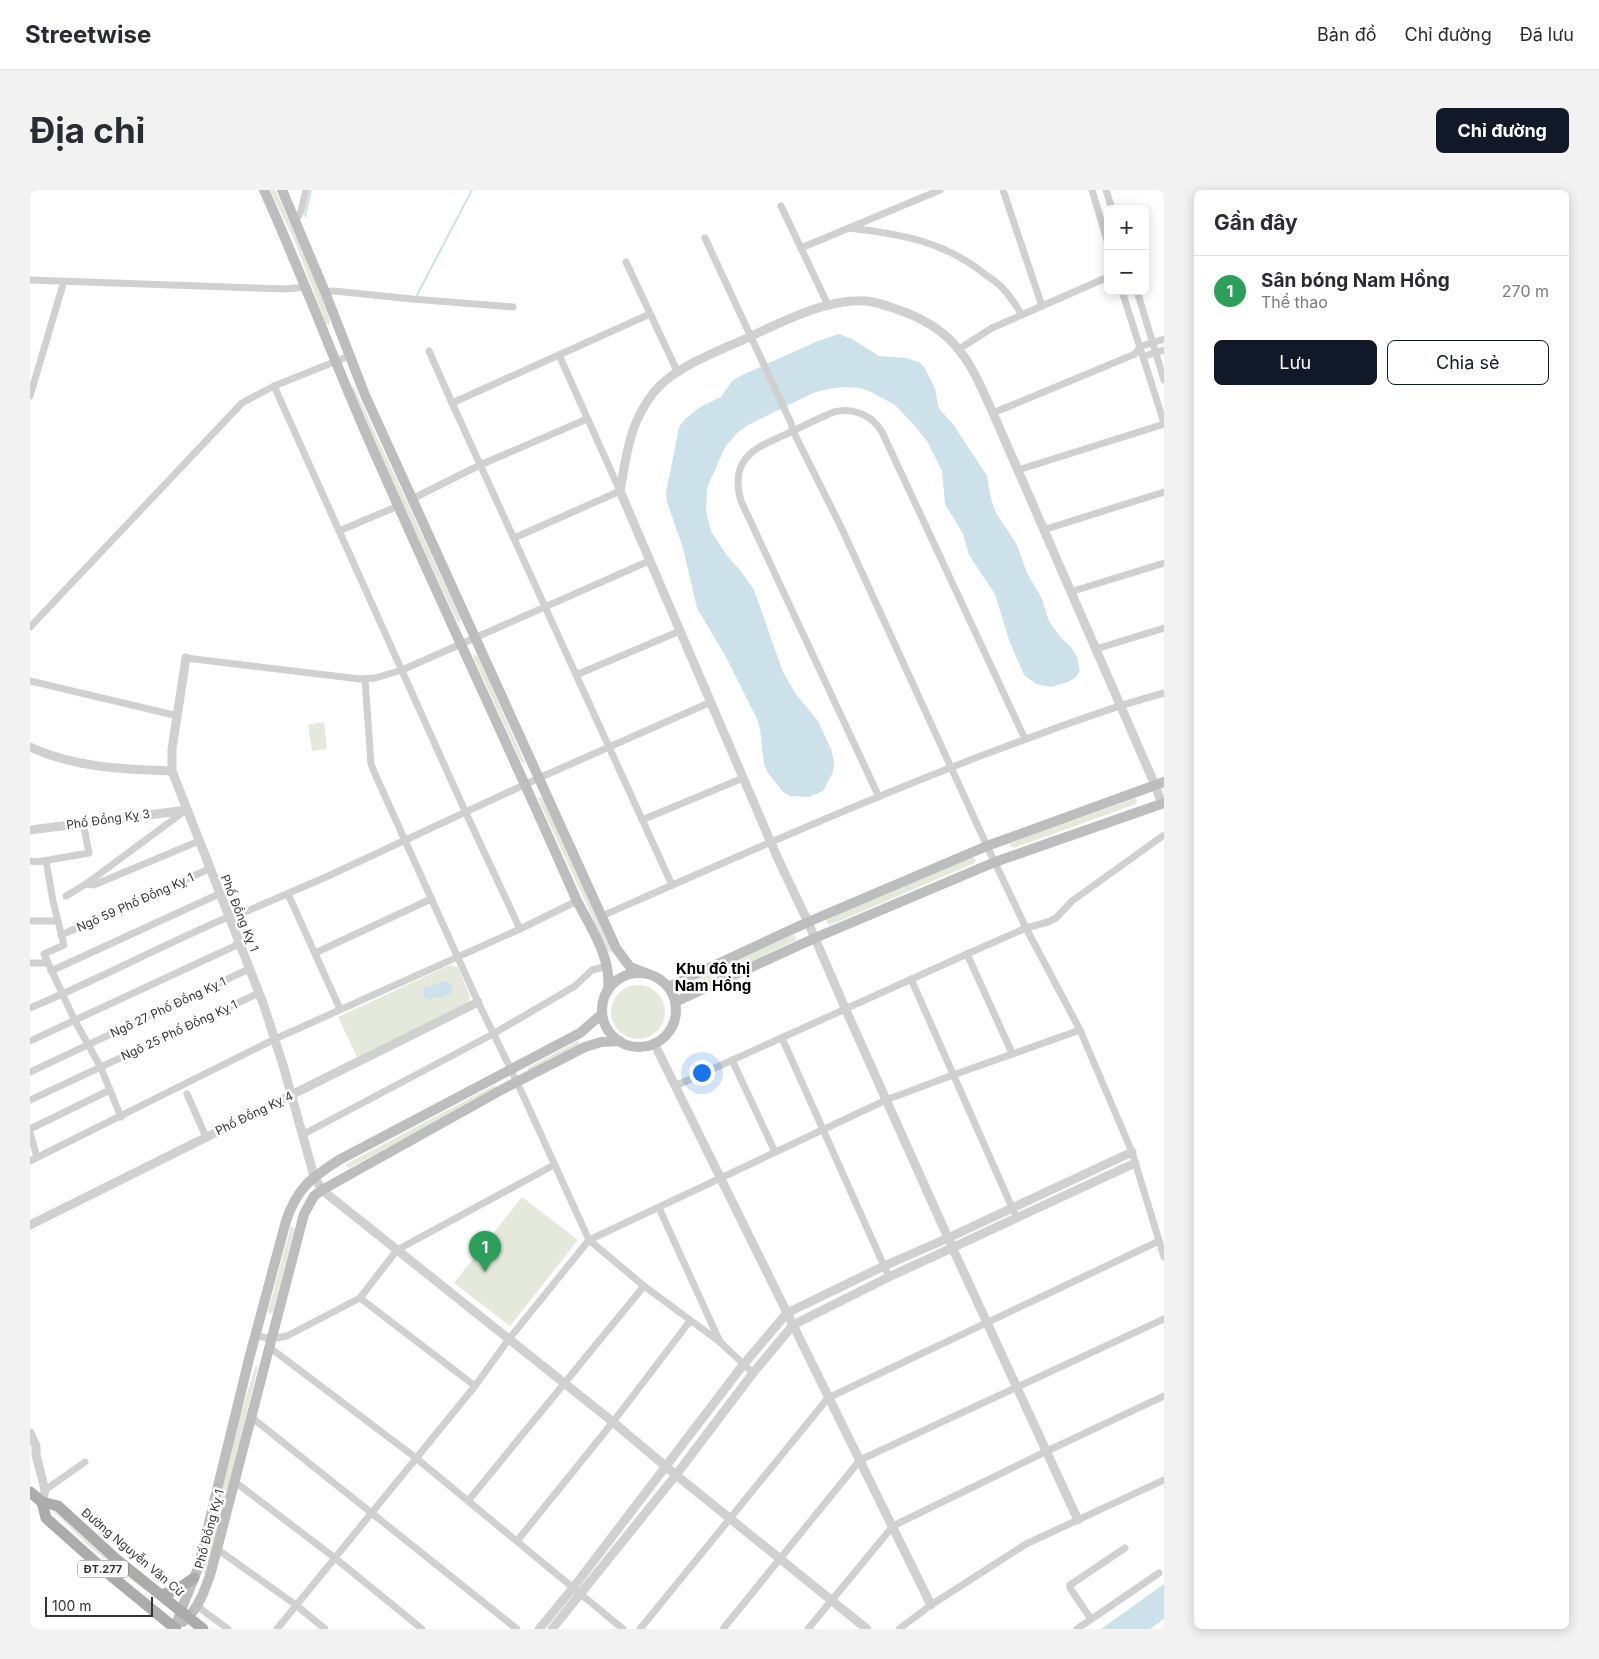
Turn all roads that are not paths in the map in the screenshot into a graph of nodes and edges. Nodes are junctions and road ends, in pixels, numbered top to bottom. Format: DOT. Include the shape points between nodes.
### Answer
graph roads {
  1 [pos="264,190"];
  2 [pos="282,190"];
  3 [pos="306,190"];
  4 [pos="940,190"];
  5 [pos="1003,190"];
  6 [pos="1092,190"];
  7 [pos="1106,190"];
  8 [pos="1111,205"];
  9 [pos="781,206"];
  10 [pos="296,220"];
  11 [pos="849,228"];
  12 [pos="1104,230"];
  13 [pos="705,238"];
  14 [pos="801,248"];
  15 [pos="626,262"];
  16 [pos="1104,279"];
  17 [pos="30,280"];
  18 [pos="64,282"];
  19 [pos="306,287"];
  20 [pos="325,292"];
  21 [pos="1123,295"];
  22 [pos="1138,295"];
  23 [pos="828,305"];
  24 [pos="1042,306"];
  25 [pos="513,307"];
  26 [pos="650,314"];
  27 [pos="1022,315"];
  28 [pos="751,336"];
  29 [pos="1164,338"];
  30 [pos="1153,342"];
  31 [pos="1142,346"];
  32 [pos="959,349"];
  33 [pos="1164,350"];
  34 [pos="428,351"];
  35 [pos="1156,352"];
  36 [pos="1134,354"];
  37 [pos="560,355"];
  38 [pos="1145,355"];
  39 [pos="349,356"];
  40 [pos="335,362"];
  41 [pos="678,373"];
  42 [pos="1164,380"];
  43 [pos="274,386"];
  44 [pos="30,396"];
  45 [pos="452,403"];
  46 [pos="993,413"];
  47 [pos="587,419"];
  48 [pos="1164,424"];
  49 [pos="793,431"];
  50 [pos="480,465"];
  51 [pos="624,468"];
  52 [pos="610,470"];
  53 [pos="1018,470"];
  54 [pos="620,491"];
  55 [pos="1164,492"];
  56 [pos="412,499"];
  57 [pos="398,506"];
  58 [pos="1043,530"];
  59 [pos="339,532"];
  60 [pos="514,538"];
  61 [pos="648,561"];
  62 [pos="1164,563"];
  63 [pos="1070,592"];
  64 [pos="545,607"];
  65 [pos="30,627"];
  66 [pos="1164,628"];
  67 [pos="680,631"];
  68 [pos="474,638"];
  69 [pos="460,645"];
  70 [pos="1096,649"];
  71 [pos="186,658"];
  72 [pos="402,670"];
  73 [pos="576,675"];
  74 [pos="365,680"];
  75 [pos="30,681"];
  76 [pos="1164,693"];
  77 [pos="711,702"];
  78 [pos="1119,705"];
  79 [pos="178,716"];
  80 [pos="1025,739"];
  81 [pos="609,746"];
  82 [pos="30,747"];
  83 [pos="951,768"];
  84 [pos="172,771"];
  85 [pos="538,778"];
  86 [pos="743,778"];
  87 [pos="525,784"];
  88 [pos="1160,784"];
  89 [pos="879,797"];
  90 [pos="1163,804"];
  91 [pos="187,810"];
  92 [pos="465,811"];
  93 [pos="642,820"];
  94 [pos="84,823"];
  95 [pos="30,830"];
  96 [pos="1164,835"];
  97 [pos="404,840"];
  98 [pos="199,841"];
  99 [pos="770,842"];
  100 [pos="987,846"];
  101 [pos="30,861"];
  102 [pos="46,861"];
  103 [pos="994,862"];
  104 [pos="209,869"];
  105 [pos="86,884"];
  106 [pos="672,885"];
  107 [pos="219,894"];
  108 [pos="288,894"];
  109 [pos="66,896"];
  110 [pos="431,899"];
  111 [pos="577,901"];
  112 [pos="602,916"];
  113 [pos="228,918"];
  114 [pos="30,920"];
  115 [pos="58,921"];
  116 [pos="808,922"];
  117 [pos="1026,928"];
  118 [pos="520,929"];
  119 [pos="61,934"];
  120 [pos="815,938"];
  121 [pos="239,944"];
  122 [pos="315,953"];
  123 [pos="967,954"];
  124 [pos="458,956"];
  125 [pos="30,963"];
  126 [pos="47,963"];
  127 [pos="607,966"];
  128 [pos="249,969"];
  129 [pos="51,971"];
  130 [pos="648,974"];
  131 [pos="911,978"];
  132 [pos="668,987"];
  133 [pos="608,990"];
  134 [pos="259,993"];
  135 [pos="62,995"];
  136 [pos="478,1002"];
  137 [pos="675,1002"];
  138 [pos="30,1008"];
  139 [pos="845,1008"];
  140 [pos="340,1009"];
  141 [pos="602,1014"];
  142 [pos="74,1021"];
  143 [pos="1080,1030"];
  144 [pos="493,1034"];
  145 [pos="782,1038"];
  146 [pos="275,1039"];
  147 [pos="30,1041"];
  148 [pos="620,1041"];
  149 [pos="654,1043"];
  150 [pos="86,1045"];
  151 [pos="1012,1053"];
  152 [pos="732,1060"];
  153 [pos="100,1066"];
  154 [pos="510,1069"];
  155 [pos="30,1072"];
  156 [pos="953,1074"];
  157 [pos="517,1082"];
  158 [pos="675,1086"];
  159 [pos="110,1090"];
  160 [pos="187,1094"];
  161 [pos="291,1095"];
  162 [pos="30,1100"];
  163 [pos="886,1100"];
  164 [pos="120,1117"];
  165 [pos="822,1130"];
  166 [pos="30,1131"];
  167 [pos="302,1135"];
  168 [pos="206,1136"];
  169 [pos="776,1152"];
  170 [pos="1132,1152"];
  171 [pos="37,1157"];
  172 [pos="30,1161"];
  173 [pos="1135,1163"];
  174 [pos="554,1165"];
  175 [pos="314,1176"];
  176 [pos="719,1178"];
  177 [pos="322,1190"];
  178 [pos="1012,1207"];
  179 [pos="659,1208"];
  180 [pos="1017,1219"];
  181 [pos="30,1225"];
  182 [pos="948,1238"];
  183 [pos="589,1240"];
  184 [pos="1160,1241"];
  185 [pos="953,1249"];
  186 [pos="397,1250"];
  187 [pos="1164,1257"];
  188 [pos="884,1266"];
  189 [pos="889,1277"];
  190 [pos="644,1286"];
  191 [pos="360,1298"];
  192 [pos="787,1313"];
  193 [pos="1164,1319"];
  194 [pos="690,1321"];
  195 [pos="986,1322"];
  196 [pos="793,1325"];
  197 [pos="255,1335"];
  198 [pos="510,1340"];
  199 [pos="720,1342"];
  200 [pos="270,1343"];
  201 [pos="743,1365"];
  202 [pos="753,1373"];
  203 [pos="564,1383"];
  204 [pos="475,1386"];
  205 [pos="1017,1387"];
  206 [pos="1164,1396"];
  207 [pos="828,1398"];
  208 [pos="250,1416"];
  209 [pos="613,1422"];
  210 [pos="31,1438"];
  211 [pos="1045,1452"];
  212 [pos="416,1458"];
  213 [pos="860,1460"];
  214 [pos="85,1462"];
  215 [pos="666,1467"];
  216 [pos="676,1475"];
  217 [pos="1164,1480"];
  218 [pos="235,1482"];
  219 [pos="45,1490"];
  220 [pos="30,1492"];
  221 [pos="468,1501"];
  222 [pos="42,1502"];
  223 [pos="372,1512"];
  224 [pos="730,1518"];
  225 [pos="1078,1520"];
  226 [pos="893,1526"];
  227 [pos="517,1541"];
  228 [pos="1125,1548"];
  229 [pos="217,1549"];
  230 [pos="335,1558"];
  231 [pos="781,1558"];
  232 [pos="1159,1573"];
  233 [pos="194,1578"];
  234 [pos="577,1591"];
  235 [pos="161,1594"];
  236 [pos="831,1600"];
  237 [pos="931,1605"];
  238 [pos="197,1606"];
  239 [pos="296,1606"];
  240 [pos="185,1614"];
  241 [pos="1091,1619"];
  242 [pos="175,1629"];
  243 [pos="203,1629"];
  244 [pos="228,1629"];
  245 [pos="277,1629"];
  246 [pos="325,1629"];
  247 [pos="422,1629"];
  248 [pos="517,1629"];
  249 [pos="538,1629"];
  250 [pos="552,1629"];
  251 [pos="623,1629"];
  252 [pos="640,1629"];
  253 [pos="723,1629"];
  254 [pos="808,1629"];
  255 [pos="867,1629"];
  256 [pos="899,1629"];
  257 [pos="1077,1629"];
  1 -- 19 [label="main road"];
  2 -- 10 [label="main road"];
  3 -- 10 [label="street"];
  4 -- 11 [label="street"];
  5 -- 24 [label="street"];
  6 -- 12 [label="street"];
  7 -- 8 [label="street"];
  9 -- 14 [label="street"];
  10 -- 20 [label="main road"];
  11 -- 14 [label="street"];
  11 -- 27 [label="street" via="908,236 946,249 999,285"];
  13 -- 28 [label="street"];
  14 -- 23 [label="street"];
  15 -- 26 [label="street"];
  16 -- 24 [label="street"];
  17 -- 18 [label="street"];
  18 -- 19 [label="street"];
  18 -- 44 [label="street"];
  19 -- 40 [label="main road"];
  20 -- 25 [label="street"];
  20 -- 39 [label="main road"];
  21 -- 31 [label="street"];
  22 -- 30 [label="street"];
  23 -- 28 [label="street"];
  23 -- 32 [label="street" via="854,301 888,306 922,319"];
  24 -- 27 [label="street"];
  26 -- 37 [label="street"];
  26 -- 41 [label="street"];
  27 -- 32 [label="street" via="992,328"];
  28 -- 41 [label="street"];
  28 -- 49 [label="street"];
  29 -- 30 [label="street"];
  30 -- 31 [label="street"];
  30 -- 35 [label="street"];
  31 -- 36 [label="street"];
  31 -- 38 [label="street"];
  32 -- 46 [label="street"];
  33 -- 35 [label="street"];
  34 -- 45 [label="street"];
  35 -- 38 [label="street"];
  35 -- 42 [label="street"];
  36 -- 38 [label="street"];
  36 -- 46 [label="street"];
  37 -- 45 [label="street"];
  37 -- 47 [label="street"];
  38 -- 48 [label="street"];
  39 -- 40 [label="street"];
  39 -- 56 [label="main road"];
  40 -- 43 [label="street"];
  40 -- 57 [label="main road"];
  41 -- 51 [label="street" via="656,391 639,414 630,436"];
  43 -- 59 [label="street"];
  43 -- 65 [label="street" via="242,403"];
  45 -- 50 [label="street"];
  46 -- 53 [label="street"];
  47 -- 50 [label="street"];
  47 -- 52 [label="street"];
  48 -- 53 [label="street"];
  49 -- 80 [label="street" via="840,410 860,413 879,426"];
  49 -- 83 [label="street" via="842,529"];
  49 -- 89 [label="street" via="756,448 745,459 738,478 740,498"];
  50 -- 56 [label="street"];
  50 -- 60 [label="street"];
  51 -- 52 [label="street" via="618,474"];
  51 -- 54 [label="street"];
  52 -- 54 [label="street"];
  53 -- 58 [label="street"];
  54 -- 60 [label="street"];
  54 -- 61 [label="street"];
  55 -- 58 [label="street"];
  56 -- 68 [label="main road"];
  57 -- 59 [label="street"];
  57 -- 69 [label="main road"];
  58 -- 63 [label="street"];
  59 -- 72 [label="street"];
  60 -- 64 [label="street"];
  61 -- 64 [label="street"];
  61 -- 67 [label="street"];
  62 -- 63 [label="street"];
  63 -- 70 [label="street"];
  64 -- 68 [label="street"];
  64 -- 73 [label="street"];
  66 -- 70 [label="street"];
  67 -- 73 [label="street"];
  67 -- 77 [label="street"];
  68 -- 69 [label="street"];
  68 -- 85 [label="main road"];
  69 -- 72 [label="street"];
  69 -- 87 [label="main road"];
  70 -- 78 [label="street"];
  71 -- 74 [label="street"];
  71 -- 79 [label="street, Phố Đồng Kỵ 1"];
  72 -- 74 [label="street"];
  72 -- 92 [label="street"];
  73 -- 81 [label="street"];
  74 -- 97 [label="street" via="371,764"];
  75 -- 79 [label="street"];
  76 -- 78 [label="street"];
  77 -- 81 [label="street"];
  77 -- 86 [label="street"];
  78 -- 80 [label="street"];
  78 -- 88 [label="street"];
  79 -- 84 [label="street, Phố Đồng Kỵ 1"];
  80 -- 83 [label="street"];
  81 -- 85 [label="street"];
  81 -- 93 [label="street"];
  82 -- 84 [label="street" via="76,763 115,769"];
  83 -- 89 [label="street"];
  83 -- 100 [label="street"];
  84 -- 91 [label="street, Phố Đồng Kỵ 1"];
  85 -- 87 [label="street"];
  85 -- 112 [label="main road"];
  86 -- 93 [label="street"];
  86 -- 99 [label="street"];
  87 -- 92 [label="street"];
  87 -- 111 [label="main road"];
  88 -- 90 [label="street"];
  88 -- 100 [label="main road"];
  89 -- 99 [label="street"];
  90 -- 103 [label="main road"];
  91 -- 94 [label="street, Phố Đồng Kỵ 3"];
  91 -- 98 [label="street, Phố Đồng Kỵ 1"];
  91 -- 105 [label="street"];
  92 -- 97 [label="street"];
  92 -- 118 [label="street"];
  93 -- 106 [label="street"];
  94 -- 95 [label="street, Phố Đồng Kỵ 3"];
  94 -- 102 [label="street" via="89,853"];
  96 -- 117 [label="street" via="1072,901 1056,918"];
  97 -- 108 [label="street"];
  97 -- 110 [label="street"];
  98 -- 104 [label="street, Phố Đồng Kỵ 1"];
  98 -- 105 [label="street" via="94,885"];
  99 -- 106 [label="street"];
  99 -- 116 [label="street"];
  100 -- 103 [label="street"];
  100 -- 116 [label="main road"];
  101 -- 102 [label="street"];
  102 -- 115 [label="street"];
  103 -- 117 [label="street"];
  103 -- 120 [label="main road"];
  104 -- 107 [label="street, Phố Đồng Kỵ 1"];
  104 -- 119 [label="street, Ngõ 59 Phố Đồng Kỵ 1"];
  105 -- 109 [label="street"];
  106 -- 112 [label="street"];
  107 -- 113 [label="street, Phố Đồng Kỵ 1"];
  107 -- 129 [label="street"];
  108 -- 113 [label="street"];
  108 -- 122 [label="street"];
  110 -- 122 [label="street"];
  110 -- 124 [label="street"];
  111 -- 118 [label="street"];
  111 -- 127 [label="main road"];
  112 -- 130 [label="main road" via="626,964 633,970"];
  113 -- 121 [label="street, Phố Đồng Kỵ 1"];
  113 -- 135 [label="street"];
  114 -- 115 [label="street"];
  115 -- 119 [label="street"];
  116 -- 120 [label="street"];
  116 -- 132 [label="main road"];
  117 -- 123 [label="street"];
  117 -- 143 [label="street"];
  118 -- 124 [label="street"];
  119 -- 126 [label="street" via="64,945 44,954"];
  120 -- 137 [label="main road"];
  120 -- 139 [label="street"];
  121 -- 128 [label="street, Phố Đồng Kỵ 1"];
  121 -- 142 [label="street"];
  122 -- 140 [label="street"];
  123 -- 131 [label="street"];
  123 -- 151 [label="street"];
  124 -- 136 [label="street"];
  124 -- 140 [label="street"];
  125 -- 126 [label="street"];
  126 -- 129 [label="street"];
  127 -- 133 [label="main road"];
  127 -- 144 [label="street" via="592,970 575,986"];
  128 -- 134 [label="street, Phố Đồng Kỵ 1"];
  128 -- 150 [label="street, Ngõ 27 Phố Đồng Kỵ 1"];
  129 -- 135 [label="street"];
  130 -- 132 [label="main road"];
  130 -- 133 [label="main road" via="628,975 616,980"];
  131 -- 139 [label="street"];
  131 -- 156 [label="street"];
  132 -- 137 [label="main road"];
  133 -- 141 [label="main road"];
  134 -- 146 [label="street, Phố Đồng Kỵ 1"];
  134 -- 153 [label="street, Ngõ 25 Phố Đồng Kỵ 1"];
  135 -- 138 [label="street"];
  135 -- 142 [label="street"];
  136 -- 144 [label="street"];
  136 -- 161 [label="street, Phố Đồng Kỵ 4"];
  137 -- 149 [label="main road" via="673,1024 666,1035"];
  139 -- 145 [label="street"];
  139 -- 163 [label="street"];
  140 -- 146 [label="street"];
  141 -- 148 [label="main road" via="607,1027"];
  141 -- 154 [label="main road" via="580,1033"];
  142 -- 147 [label="street"];
  142 -- 150 [label="street"];
  143 -- 151 [label="street"];
  143 -- 170 [label="street"];
  144 -- 154 [label="street"];
  144 -- 167 [label="street"];
  145 -- 152 [label="street"];
  145 -- 165 [label="street"];
  146 -- 161 [label="street, Phố Đồng Kỵ 1"];
  146 -- 164 [label="street"];
  148 -- 149 [label="main road" via="637,1046"];
  148 -- 157 [label="main road" via="585,1047"];
  149 -- 158 [label="street"];
  150 -- 153 [label="street"];
  150 -- 155 [label="street, Ngõ 27 Phố Đồng Kỵ 1"];
  151 -- 156 [label="street"];
  152 -- 158 [label="street"];
  152 -- 169 [label="street"];
  153 -- 159 [label="street"];
  153 -- 162 [label="street, Ngõ 25 Phố Đồng Kỵ 1"];
  154 -- 157 [label="street"];
  154 -- 175 [label="main road"];
  156 -- 163 [label="street"];
  156 -- 178 [label="street"];
  157 -- 174 [label="street"];
  157 -- 177 [label="main road"];
  158 -- 176 [label="street"];
  159 -- 164 [label="street"];
  159 -- 166 [label="street"];
  160 -- 168 [label="street"];
  161 -- 167 [label="street, Phố Đồng Kỵ 1"];
  161 -- 168 [label="street, Phố Đồng Kỵ 4"];
  163 -- 165 [label="street"];
  163 -- 182 [label="street"];
  164 -- 171 [label="street"];
  165 -- 169 [label="street"];
  165 -- 188 [label="street"];
  166 -- 171 [label="street"];
  167 -- 175 [label="street, Phố Đồng Kỵ 1"];
  168 -- 181 [label="street, Phố Đồng Kỵ 4"];
  169 -- 176 [label="street"];
  170 -- 173 [label="street"];
  170 -- 178 [label="street"];
  171 -- 172 [label="street"];
  173 -- 180 [label="street"];
  173 -- 184 [label="street"];
  174 -- 183 [label="street"];
  174 -- 186 [label="street"];
  175 -- 177 [label="street, Phố Đồng Kỵ 1"];
  175 -- 197 [label="main road, Phố Đồng Kỵ 1" via="290,1210"];
  176 -- 179 [label="street"];
  176 -- 192 [label="street"];
  177 -- 186 [label="street"];
  177 -- 200 [label="main road, Phố Đồng Kỵ 1" via="314,1196 304,1214"];
  178 -- 180 [label="street"];
  178 -- 182 [label="street"];
  179 -- 183 [label="street"];
  179 -- 199 [label="street"];
  180 -- 185 [label="street"];
  182 -- 185 [label="street"];
  182 -- 188 [label="street"];
  183 -- 190 [label="street"];
  183 -- 198 [label="street"];
  184 -- 187 [label="street"];
  184 -- 195 [label="street"];
  185 -- 189 [label="street"];
  185 -- 195 [label="street"];
  186 -- 191 [label="street"];
  186 -- 198 [label="street"];
  188 -- 189 [label="street"];
  188 -- 192 [label="street"];
  189 -- 196 [label="street"];
  190 -- 194 [label="street"];
  190 -- 203 [label="street"];
  191 -- 200 [label="street"];
  191 -- 204 [label="street"];
  192 -- 196 [label="street"];
  192 -- 201 [label="street"];
  193 -- 205 [label="street"];
  194 -- 199 [label="street"];
  194 -- 209 [label="street"];
  195 -- 205 [label="street"];
  195 -- 207 [label="street"];
  196 -- 202 [label="street"];
  196 -- 207 [label="street"];
  197 -- 200 [label="street"];
  197 -- 233 [label="main road, Phố Đồng Kỵ 1"];
  198 -- 203 [label="street"];
  198 -- 204 [label="street"];
  199 -- 201 [label="street"];
  200 -- 208 [label="main road, Phố Đồng Kỵ 1"];
  200 -- 212 [label="street"];
  201 -- 202 [label="street"];
  201 -- 215 [label="street"];
  202 -- 216 [label="street"];
  203 -- 209 [label="street"];
  203 -- 221 [label="street"];
  204 -- 212 [label="street"];
  205 -- 211 [label="street"];
  205 -- 213 [label="street"];
  206 -- 211 [label="street"];
  207 -- 213 [label="street"];
  207 -- 224 [label="street"];
  208 -- 218 [label="main road, Phố Đồng Kỵ 1"];
  208 -- 223 [label="street"];
  209 -- 215 [label="street"];
  209 -- 227 [label="street"];
  210 -- 219 [label="street"];
  211 -- 225 [label="street"];
  211 -- 226 [label="street"];
  212 -- 221 [label="street"];
  212 -- 223 [label="street"];
  213 -- 226 [label="street"];
  213 -- 231 [label="street"];
  214 -- 219 [label="street"];
  215 -- 216 [label="street"];
  215 -- 234 [label="street"];
  216 -- 224 [label="street"];
  216 -- 234 [label="street"];
  217 -- 225 [label="street"];
  218 -- 229 [label="main road, Phố Đồng Kỵ 1"];
  218 -- 230 [label="street"];
  219 -- 222 [label="street"];
  220 -- 222 [label="main road, Đường Nguyễn Văn Cừ / ĐT.277"];
  221 -- 227 [label="street"];
  222 -- 235 [label="main road, Đường Nguyễn Văn Cừ / ĐT.277" via="58,1506 116,1559"];
  222 -- 242 [label="main road, Đường Nguyễn Văn Cừ / ĐT.277" via="46,1518"];
  223 -- 230 [label="street"];
  223 -- 248 [label="street"];
  224 -- 231 [label="street"];
  224 -- 252 [label="street"];
  225 -- 237 [label="street" via="1026,1544"];
  226 -- 236 [label="street"];
  226 -- 237 [label="street"];
  227 -- 234 [label="street"];
  228 -- 241 [label="street" via="1070,1585"];
  229 -- 238 [label="main road, Phố Đồng Kỵ 1"];
  229 -- 239 [label="street"];
  230 -- 239 [label="street"];
  230 -- 247 [label="street"];
  231 -- 236 [label="street"];
  231 -- 253 [label="street"];
  232 -- 241 [label="street"];
  233 -- 235 [label="main road" via="175,1590"];
  233 -- 240 [label="main road, Phố Đồng Kỵ 1"];
  234 -- 249 [label="street"];
  234 -- 250 [label="street"];
  234 -- 251 [label="street"];
  235 -- 240 [label="main road, Đường Nguyễn Văn Cừ / ĐT.277"];
  236 -- 254 [label="street"];
  236 -- 255 [label="street"];
  237 -- 256 [label="street"];
  238 -- 240 [label="main road, Phố Đồng Kỵ 1"];
  238 -- 244 [label="street"];
  239 -- 245 [label="street"];
  239 -- 246 [label="street"];
  240 -- 242 [label="main road, Phố Đồng Kỵ 1"];
  240 -- 243 [label="main road, Đường Nguyễn Văn Cừ / ĐT.277"];
  241 -- 257 [label="street"];
}
